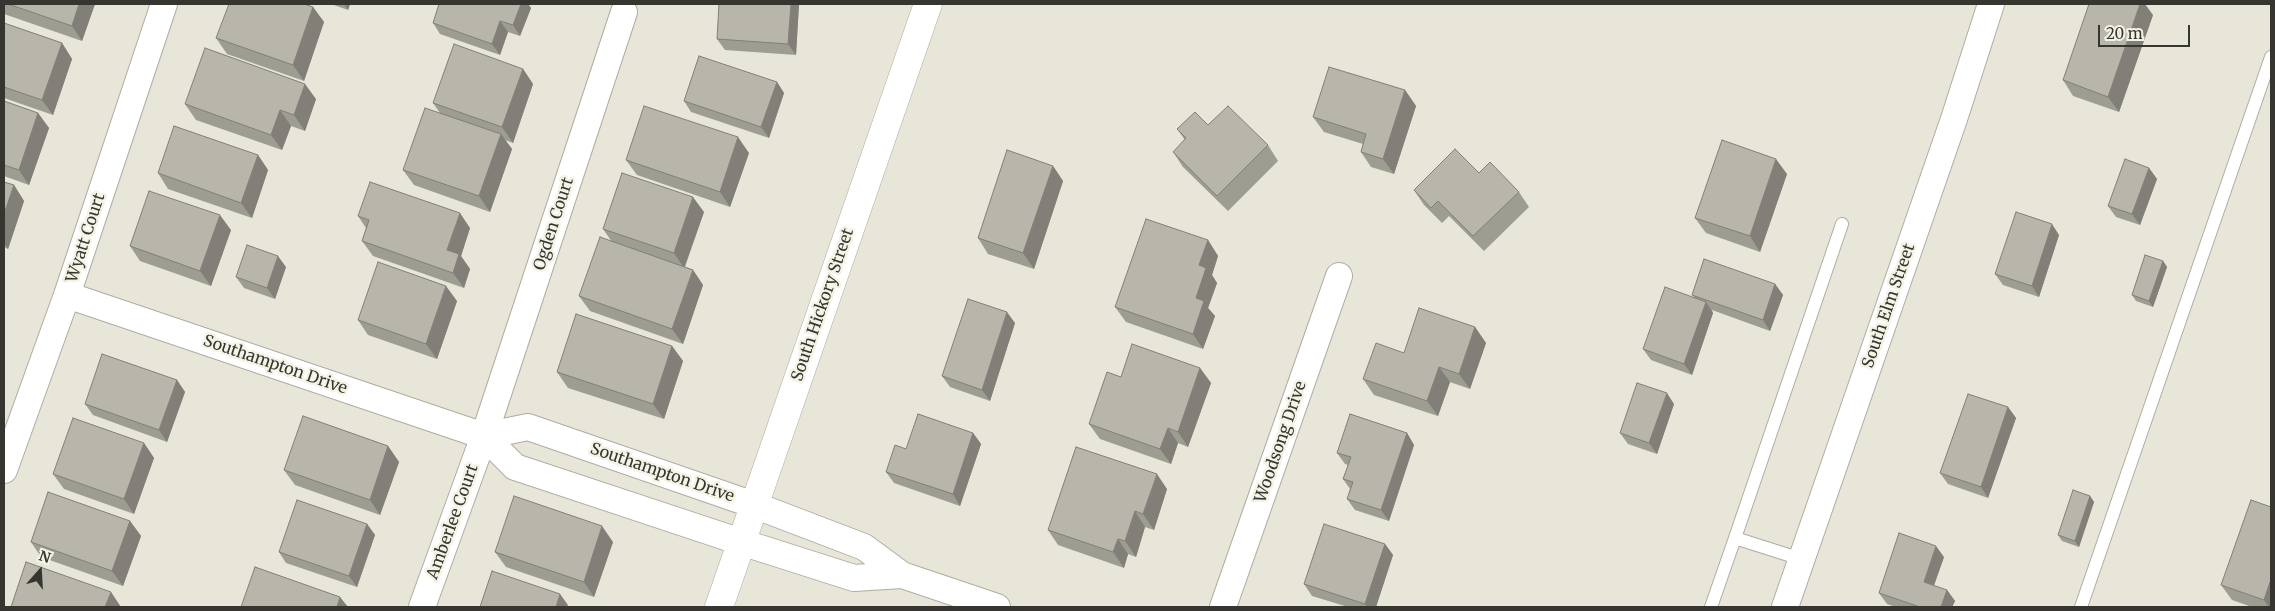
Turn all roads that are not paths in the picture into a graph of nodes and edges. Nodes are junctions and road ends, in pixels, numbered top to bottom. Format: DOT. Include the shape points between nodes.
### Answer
graph roads {
  1 [pos="164,4"];
  2 [pos="928,4"];
  3 [pos="1991,4"];
  4 [pos="624,12"];
  5 [pos="2271,57"];
  6 [pos="1842,224"];
  7 [pos="1339,276"];
  8 [pos="66,295"];
  9 [pos="484,436"];
  10 [pos="4,470"];
  11 [pos="754,505"];
  12 [pos="1735,538"];
  13 [pos="742,542"];
  14 [pos="1800,559"];
  15 [pos="902,575"];
  16 [pos="422,607"];
  17 [pos="719,607"];
  18 [pos="997,607"];
  19 [pos="1223,607"];
  20 [pos="1711,607"];
  21 [pos="1784,607"];
  22 [pos="2081,607"];
  1 -- 8 [label="street, Wyatt Court"];
  2 -- 11 [label="street, South Hickory Street"];
  3 -- 14 [label="street, South Elm Street"];
  4 -- 9 [label="street, Ogden Court"];
  5 -- 22 [label="lane"];
  6 -- 12 [label="lane"];
  7 -- 19 [label="street, Woodsong Drive"];
  8 -- 9 [label="street, Southampton Drive"];
  8 -- 10 [label="street, Wyatt Court"];
  9 -- 11 [label="street, Southampton Drive" via="528,427"];
  9 -- 13 [label="street, Southampton Drive" via="515,467"];
  9 -- 16 [label="street, Amberlee Court"];
  11 -- 13 [label="street, South Hickory Street"];
  11 -- 15 [label="street, Southampton Drive" via="864,547"];
  12 -- 14 [label="lane"];
  12 -- 20 [label="lane"];
  13 -- 15 [label="street, Southampton Drive" via="854,578"];
  13 -- 17 [label="street, South Hickory Street"];
  14 -- 21 [label="street, South Elm Street"];
  15 -- 18 [label="street"];
}
